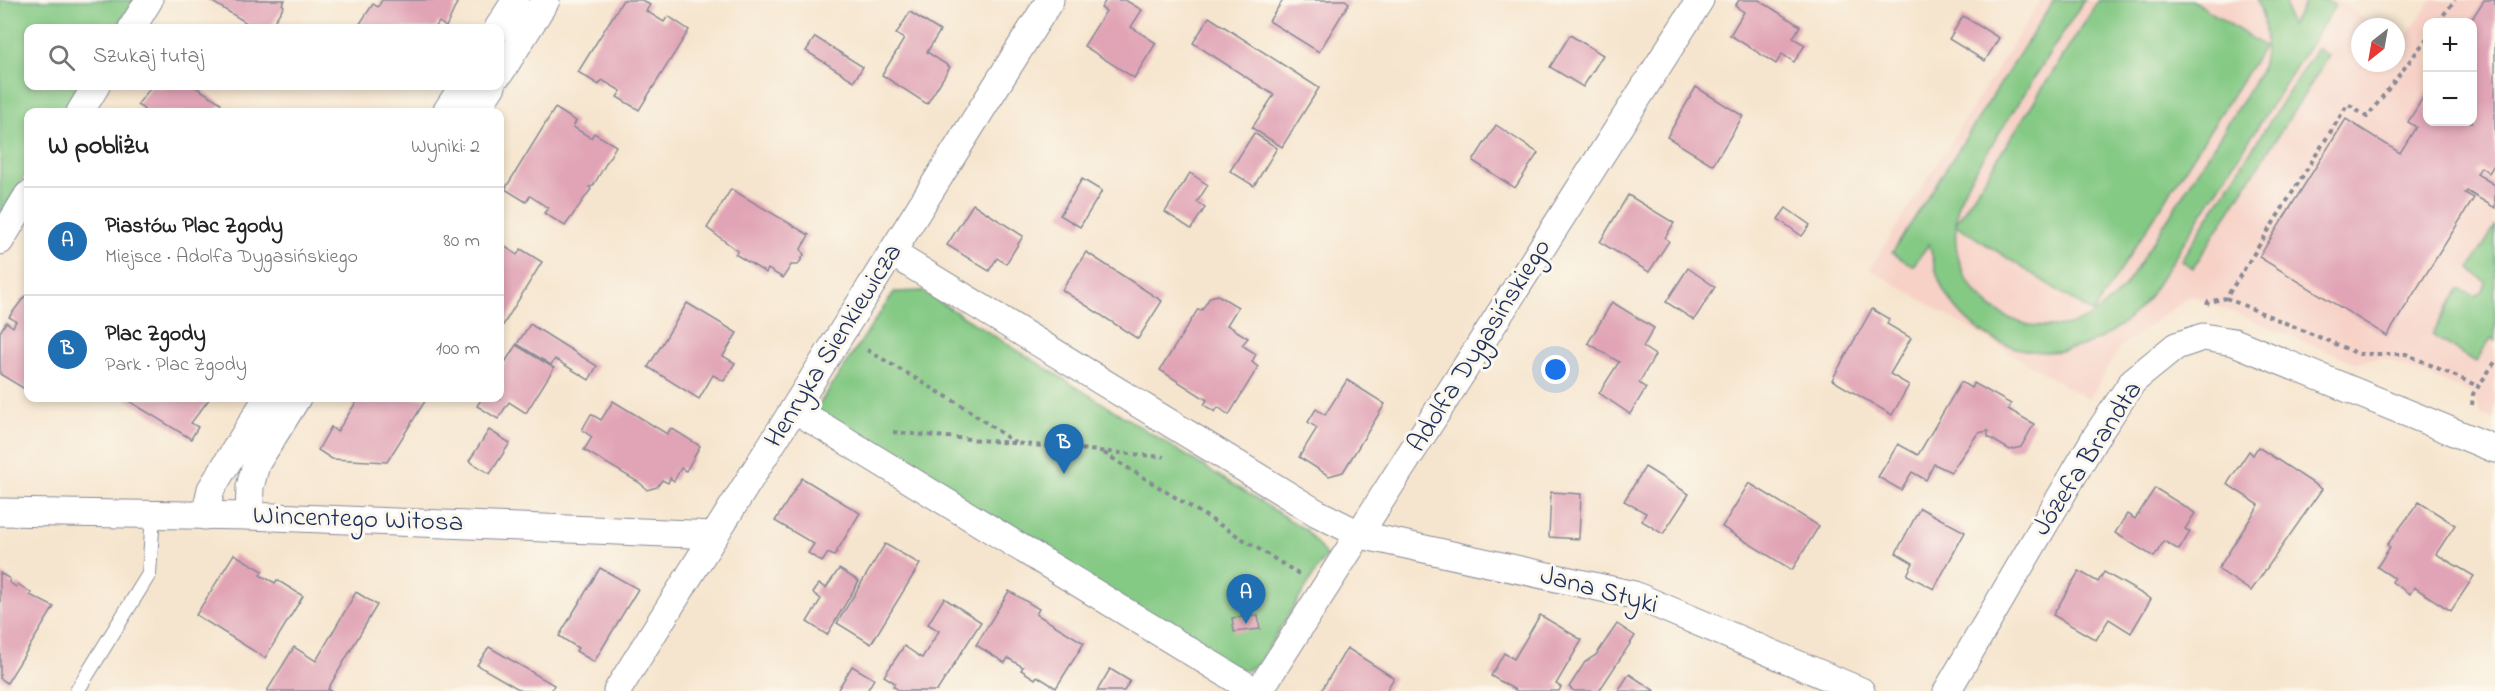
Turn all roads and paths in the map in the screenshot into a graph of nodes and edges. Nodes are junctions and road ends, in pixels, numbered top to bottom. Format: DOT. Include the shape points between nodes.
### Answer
graph roads {
  1 [pos="149,0"];
  2 [pos="516,0"];
  3 [pos="546,0"];
  4 [pos="1050,0"];
  5 [pos="1700,0"];
  6 [pos="2455,0"];
  7 [pos="2441,18"];
  8 [pos="134,24"];
  9 [pos="501,24"];
  10 [pos="2423,42"];
  11 [pos="504,67"];
  12 [pos="94,90"];
  13 [pos="460,90"];
  14 [pos="489,90"];
  15 [pos="82,108"];
  16 [pos="448,108"];
  17 [pos="478,108"];
  18 [pos="24,202"];
  19 [pos="0,241"];
  20 [pos="892,253"];
  21 [pos="2226,297"];
  22 [pos="841,334"];
  23 [pos="2203,337"];
  24 [pos="2495,362"];
  25 [pos="2480,387"];
  26 [pos="265,402"];
  27 [pos="295,402"];
  28 [pos="794,409"];
  29 [pos="889,431"];
  30 [pos="2469,438"];
  31 [pos="1016,444"];
  32 [pos="2495,449"];
  33 [pos="1102,452"];
  34 [pos="1169,458"];
  35 [pos="0,512"];
  36 [pos="153,515"];
  37 [pos="205,516"];
  38 [pos="249,516"];
  39 [pos="715,535"];
  40 [pos="1361,535"];
  41 [pos="1325,590"];
  42 [pos="77,691"];
  43 [pos="617,691"];
  44 [pos="1257,691"];
  45 [pos="1861,691"];
  46 [pos="1947,691"];
  1 -- 8 [label="street"];
  2 -- 9 [label="street"];
  3 -- 11 [label="street"];
  4 -- 20 [label="street, Henryka Sienkiewicza"];
  5 -- 40 [label="street, Adolfa Dygasińskiego"];
  6 -- 7 [label="path"];
  10 -- 21 [label="path" via="2367,117 2348,104"];
  12 -- 15 [label="street"];
  13 -- 16 [label="street"];
  14 -- 17 [label="street"];
  18 -- 19 [label="street"];
  20 -- 22 [label="street, Henryka Sienkiewicza"];
  20 -- 40 [label="street, Jana Styki" via="1317,513"];
  21 -- 23 [label="path" via="2208,302"];
  21 -- 25 [label="path" via="2359,354 2406,354"];
  22 -- 28 [label="street, Henryka Sienkiewicza"];
  22 -- 31 [label="path" via="962,405"];
  23 -- 30 [label="street, Józefa Brandta" via="2234,342"];
  23 -- 46 [label="street, Józefa Brandta" via="2176,346 2133,381 2095,438"];
  24 -- 25 [label="path"];
  25 -- 30 [label="path" via="2473,394"];
  26 -- 37 [label="street" via="211,489"];
  27 -- 38 [label="street" via="256,464 250,486"];
  28 -- 39 [label="street, Henryka Sienkiewicza"];
  28 -- 44 [label="street"];
  29 -- 31 [label="path"];
  30 -- 32 [label="street, Józefa Brandta"];
  31 -- 33 [label="path"];
  33 -- 34 [label="path"];
  33 -- 41 [label="path"];
  35 -- 36 [label="street, Wincentego Witosa"];
  36 -- 37 [label="street, Wincentego Witosa"];
  36 -- 42 [label="lane" via="149,574"];
  37 -- 38 [label="street, Wincentego Witosa"];
  38 -- 39 [label="street, Wincentego Witosa"];
  39 -- 43 [label="street, Henryka Sienkiewicza"];
  40 -- 41 [label="street, Adolfa Dygasińskiego"];
  40 -- 45 [label="street, Jana Styki" via="1634,595"];
  41 -- 44 [label="street, Adolfa Dygasińskiego"];
}
